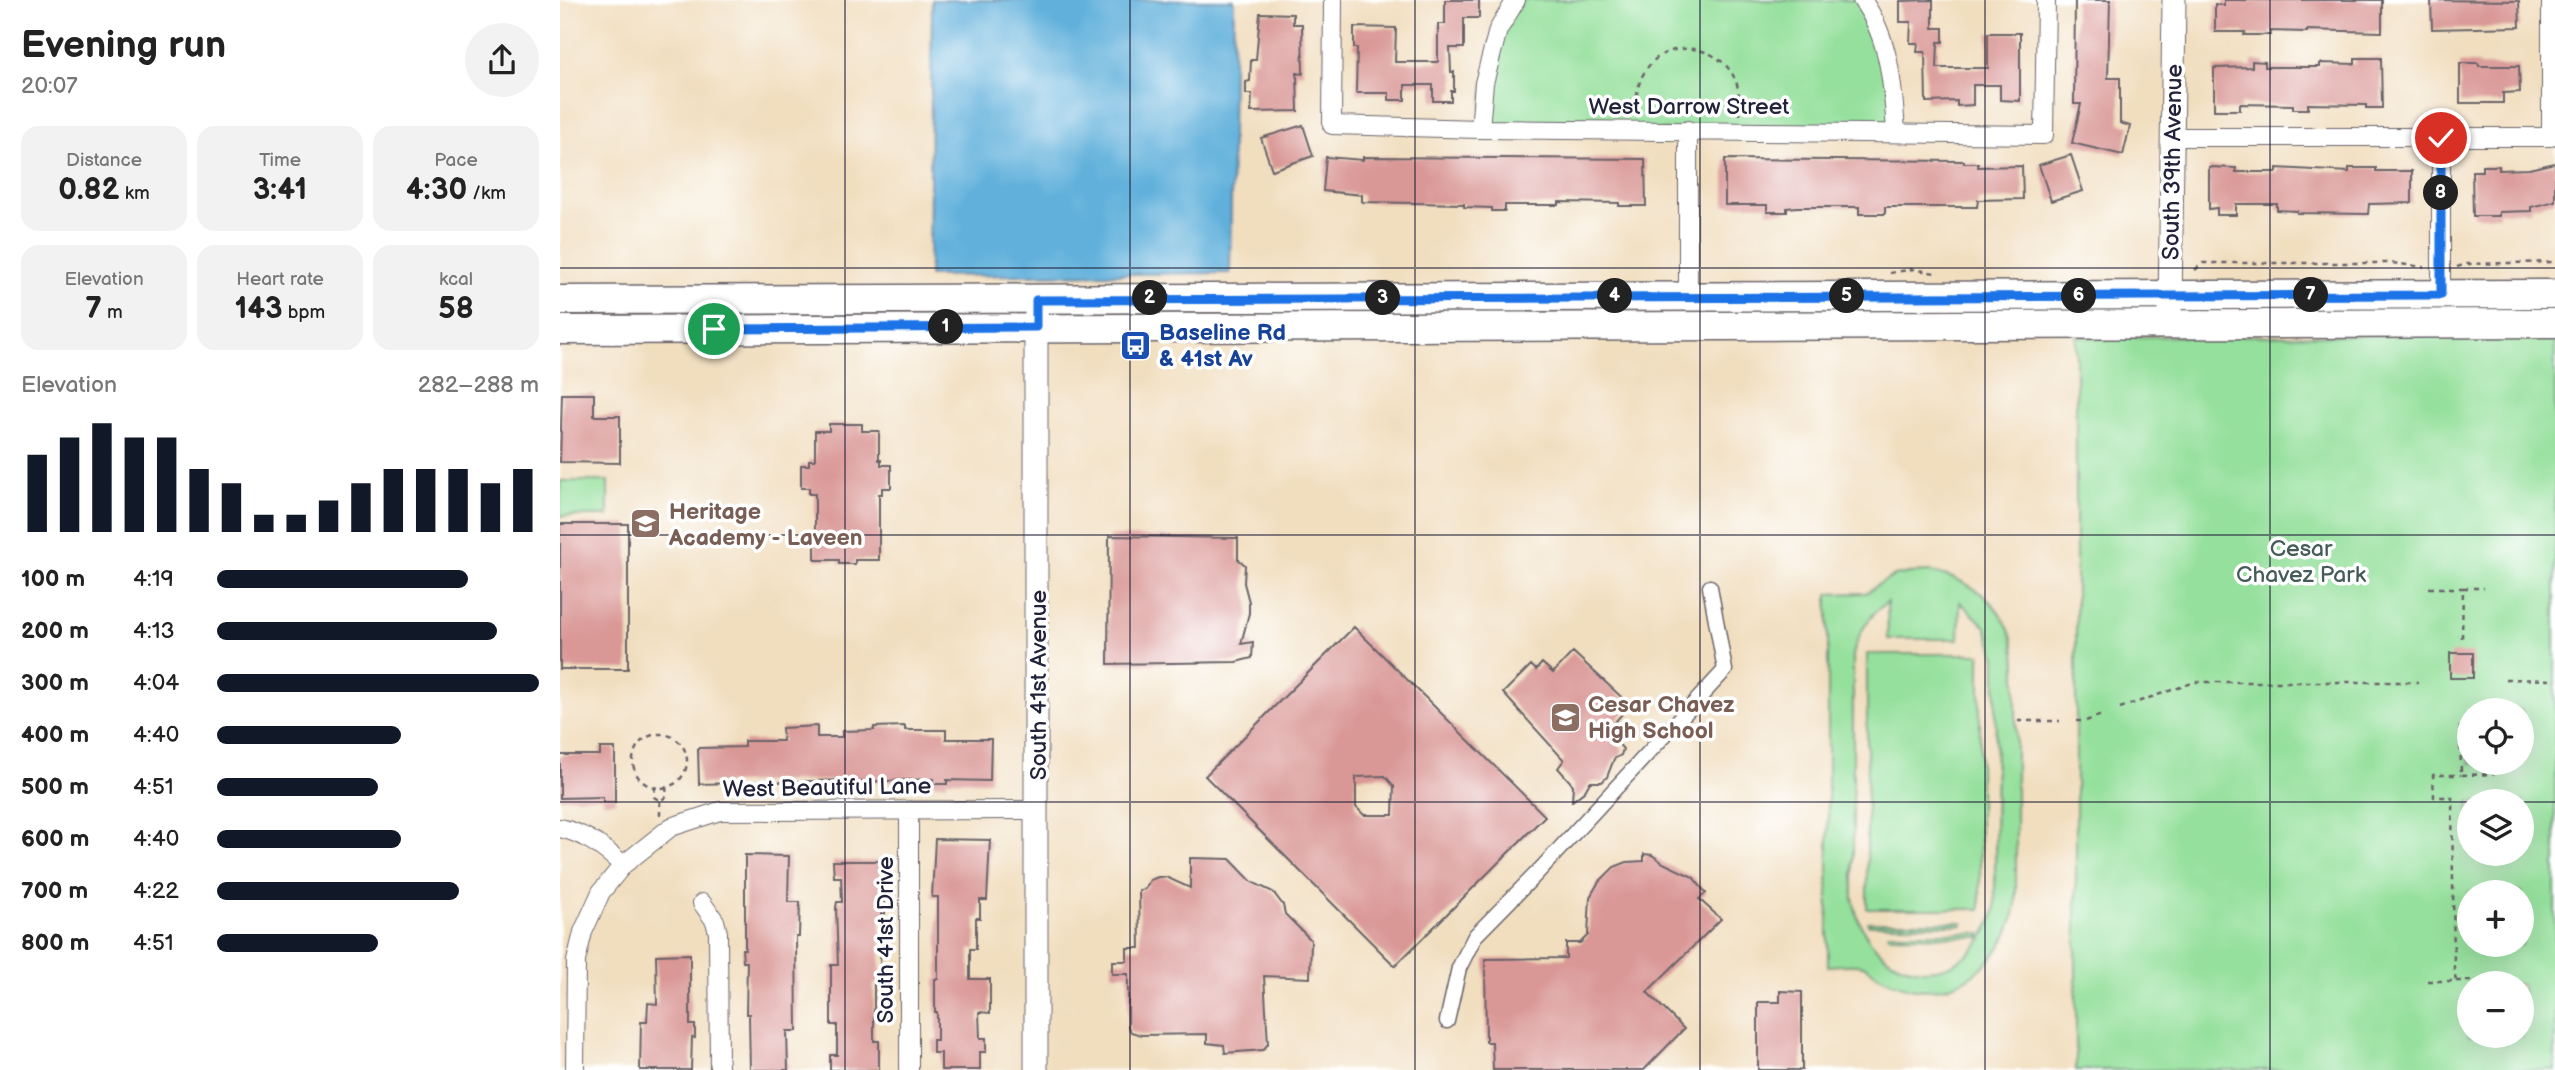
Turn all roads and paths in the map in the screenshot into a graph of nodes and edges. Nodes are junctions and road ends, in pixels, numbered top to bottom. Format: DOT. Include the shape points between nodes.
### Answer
graph roads {
  1 [pos="1333,0"];
  2 [pos="1516,0"];
  3 [pos="1862,0"];
  4 [pos="2046,0"];
  5 [pos="2174,0"];
  6 [pos="2551,0"];
  7 [pos="1480,129"];
  8 [pos="1636,130"];
  9 [pos="1688,130"];
  10 [pos="1740,131"];
  11 [pos="1896,132"];
  12 [pos="2172,137"];
  13 [pos="2441,138"];
  14 [pos="2555,262"];
  15 [pos="2427,268"];
  16 [pos="2455,268"];
  17 [pos="2195,270"];
  18 [pos="2555,294"];
  19 [pos="2170,295"];
  20 [pos="2441,295"];
  21 [pos="1688,296"];
  22 [pos="560,300"];
  23 [pos="1036,313"];
  24 [pos="2555,323"];
  25 [pos="2170,325"];
  26 [pos="560,330"];
  27 [pos="1710,587"];
  28 [pos="2428,588"];
  29 [pos="2463,588"];
  30 [pos="2484,588"];
  31 [pos="2462,638"];
  32 [pos="2505,679"];
  33 [pos="2555,680"];
  34 [pos="2418,682"];
  35 [pos="2120,708"];
  36 [pos="2104,714"];
  37 [pos="2076,720"];
  38 [pos="2018,721"];
  39 [pos="2060,721"];
  40 [pos="2457,775"];
  41 [pos="666,787"];
  42 [pos="655,788"];
  43 [pos="909,810"];
  44 [pos="1038,810"];
  45 [pos="560,828"];
  46 [pos="623,865"];
  47 [pos="702,903"];
  48 [pos="2427,981"];
  49 [pos="2456,981"];
  50 [pos="1447,1020"];
  51 [pos="575,1070"];
  52 [pos="719,1070"];
  53 [pos="909,1070"];
  54 [pos="1036,1070"];
  1 -- 7 [label="street, West Darrow Street" via="1332,124"];
  2 -- 7 [label="street" via="1498,30 1484,83"];
  3 -- 11 [label="street" via="1883,43 1893,83"];
  4 -- 11 [label="street, West Darrow Street" via="2045,135"];
  5 -- 12 [label="street, South 39th Avenue"];
  6 -- 13 [label="street" via="2551,137"];
  7 -- 8 [label="street, West Darrow Street"];
  8 -- 9 [label="street, West Darrow Street"];
  8 -- 10 [label="path" via="1643,74 1654,60 1689,48 1712,53 1734,76"];
  9 -- 10 [label="street, West Darrow Street"];
  9 -- 21 [label="street"];
  10 -- 11 [label="street, West Darrow Street"];
  12 -- 13 [label="street"];
  12 -- 19 [label="street, South 39th Avenue"];
  13 -- 20 [label="street"];
  14 -- 16 [label="path"];
  15 -- 17 [label="path" via="2392,263 2203,263"];
  18 -- 20 [label="main road"];
  19 -- 20 [label="main road"];
  19 -- 21 [label="main road"];
  19 -- 25 [label="street, South 39th Avenue"];
  21 -- 23 [label="main road"];
  22 -- 23 [label="main road"];
  23 -- 25 [label="main road"];
  23 -- 26 [label="main road"];
  23 -- 44 [label="street, South 41st Avenue"];
  24 -- 25 [label="main road"];
  27 -- 50 [label="street" via="1725,670 1475,936 1459,968"];
  28 -- 29 [label="path"];
  29 -- 30 [label="path"];
  29 -- 31 [label="path"];
  32 -- 33 [label="path"];
  34 -- 35 [label="path" via="2195,682"];
  36 -- 37 [label="path"];
  38 -- 39 [label="path"];
  40 -- 49 [label="path" via="2433,775 2434,796 2452,797"];
  41 -- 42 [label="path"];
  41 -- 42 [label="path" via="667,796 660,801 654,797"];
  41 -- 42 [label="path" via="683,775 687,758 679,742 663,734 639,745 633,762 639,778"];
  43 -- 44 [label="street, West Beautiful Lane"];
  43 -- 46 [label="street, West Beautiful Lane" via="720,811 671,827"];
  43 -- 53 [label="street, South 41st Drive"];
  44 -- 54 [label="street, South 41st Avenue"];
  45 -- 46 [label="street" via="602,845"];
  46 -- 51 [label="street, West Beautiful Lane" via="591,912 576,961"];
  47 -- 52 [label="street" via="718,933"];
  48 -- 49 [label="path"];
}
